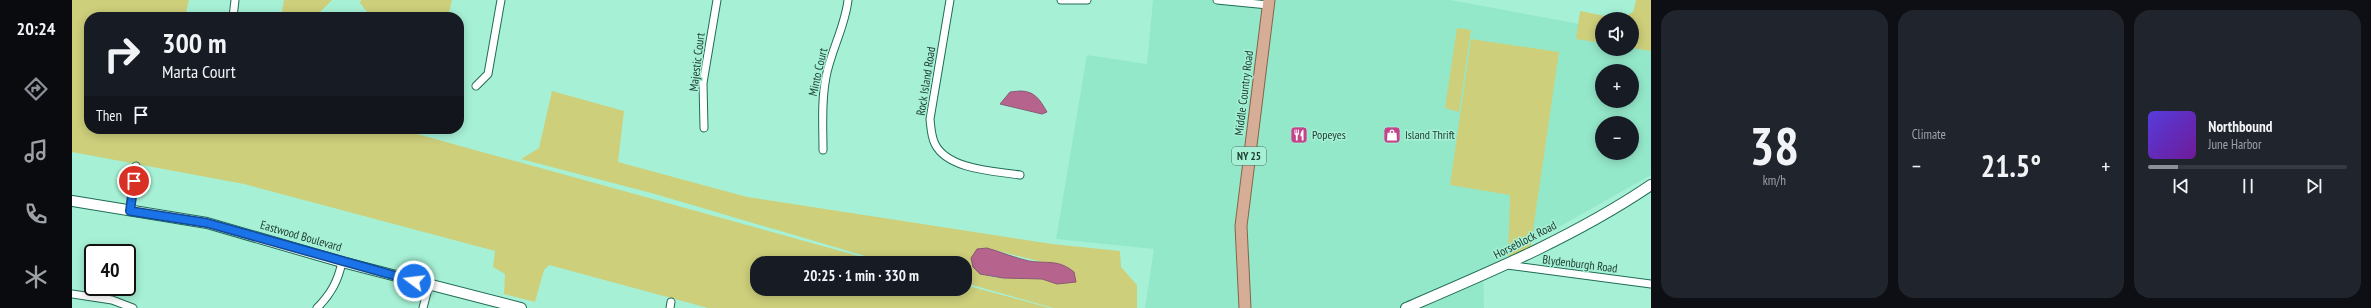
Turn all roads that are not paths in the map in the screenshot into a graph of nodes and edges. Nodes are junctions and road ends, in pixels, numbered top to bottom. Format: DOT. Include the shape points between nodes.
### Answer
graph roads {
  1 [pos="235,0"];
  2 [pos="501,0"];
  3 [pos="716,0"];
  4 [pos="848,0"];
  5 [pos="950,0"];
  6 [pos="1061,0"];
  7 [pos="1087,0"];
  8 [pos="1217,0"];
  9 [pos="1269,3"];
  10 [pos="233,12"];
  11 [pos="476,86"];
  12 [pos="704,128"];
  13 [pos="823,150"];
  14 [pos="136,166"];
  15 [pos="1020,175"];
  16 [pos="1651,185"];
  17 [pos="72,201"];
  18 [pos="130,211"];
  19 [pos="342,262"];
  20 [pos="1507,265"];
  21 [pos="1651,284"];
  22 [pos="429,285"];
  23 [pos="72,294"];
  24 [pos="133,308"];
  25 [pos="317,308"];
  26 [pos="423,308"];
  27 [pos="521,308"];
  28 [pos="1245,308"];
  29 [pos="1406,308"];
  1 -- 10 [label="street"];
  2 -- 11 [label="street" via="488,74"];
  3 -- 12 [label="street, Majestic Court" via="703,83"];
  4 -- 13 [label="street, Minto Court" via="846,20 826,76 822,106"];
  5 -- 15 [label="street, Rock Island Road" via="930,119 936,146 961,165"];
  6 -- 7 [label="street"];
  8 -- 9 [label="street"];
  9 -- 28 [label="main road, Middle Country Road / NY 25" via="1240,226"];
  14 -- 18 [label="street"];
  16 -- 20 [label="street, Horseblock Road" via="1585,224"];
  17 -- 18 [label="street, Eastwood Boulevard"];
  18 -- 19 [label="street, Eastwood Boulevard" via="207,223"];
  19 -- 22 [label="street, Eastwood Boulevard"];
  19 -- 25 [label="street" via="337,282 326,300"];
  20 -- 21 [label="street, Blydenburgh Road"];
  20 -- 29 [label="street, Horseblock Road"];
  22 -- 26 [label="street"];
  22 -- 27 [label="street, Eastwood Boulevard"];
  23 -- 24 [label="street" via="112,300"];
}
